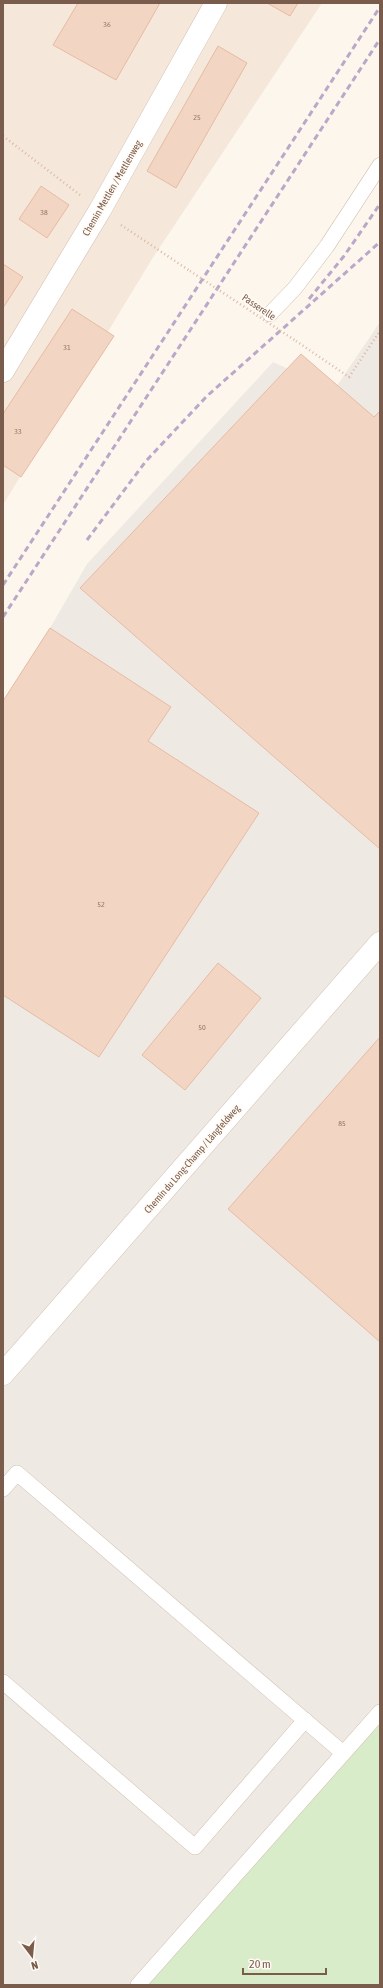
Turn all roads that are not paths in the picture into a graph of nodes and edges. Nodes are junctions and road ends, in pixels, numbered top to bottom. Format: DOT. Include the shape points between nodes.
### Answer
graph roads {
  1 [pos="216,3"];
  2 [pos="380,165"];
  3 [pos="270,314"];
  4 [pos="3,371"];
  5 [pos="380,943"];
  6 [pos="3,1374"];
  7 [pos="3,1489"];
  8 [pos="3,1682"];
  9 [pos="380,1712"];
  10 [pos="305,1720"];
  11 [pos="344,1753"];
  12 [pos="138,1985"];
  1 -- 4 [label="main road, Chemin Mettlen / Mettlenweg" via="100,210"];
  2 -- 3 [label="lane" via="327,246 295,288"];
  5 -- 6 [label="main road, Chemin du Long-Champ / Längfeldweg"];
  7 -- 10 [label="lane" via="17,1473"];
  8 -- 10 [label="lane" via="195,1847"];
  9 -- 11 [label="lane"];
  10 -- 11 [label="lane"];
  11 -- 12 [label="lane"];
}
